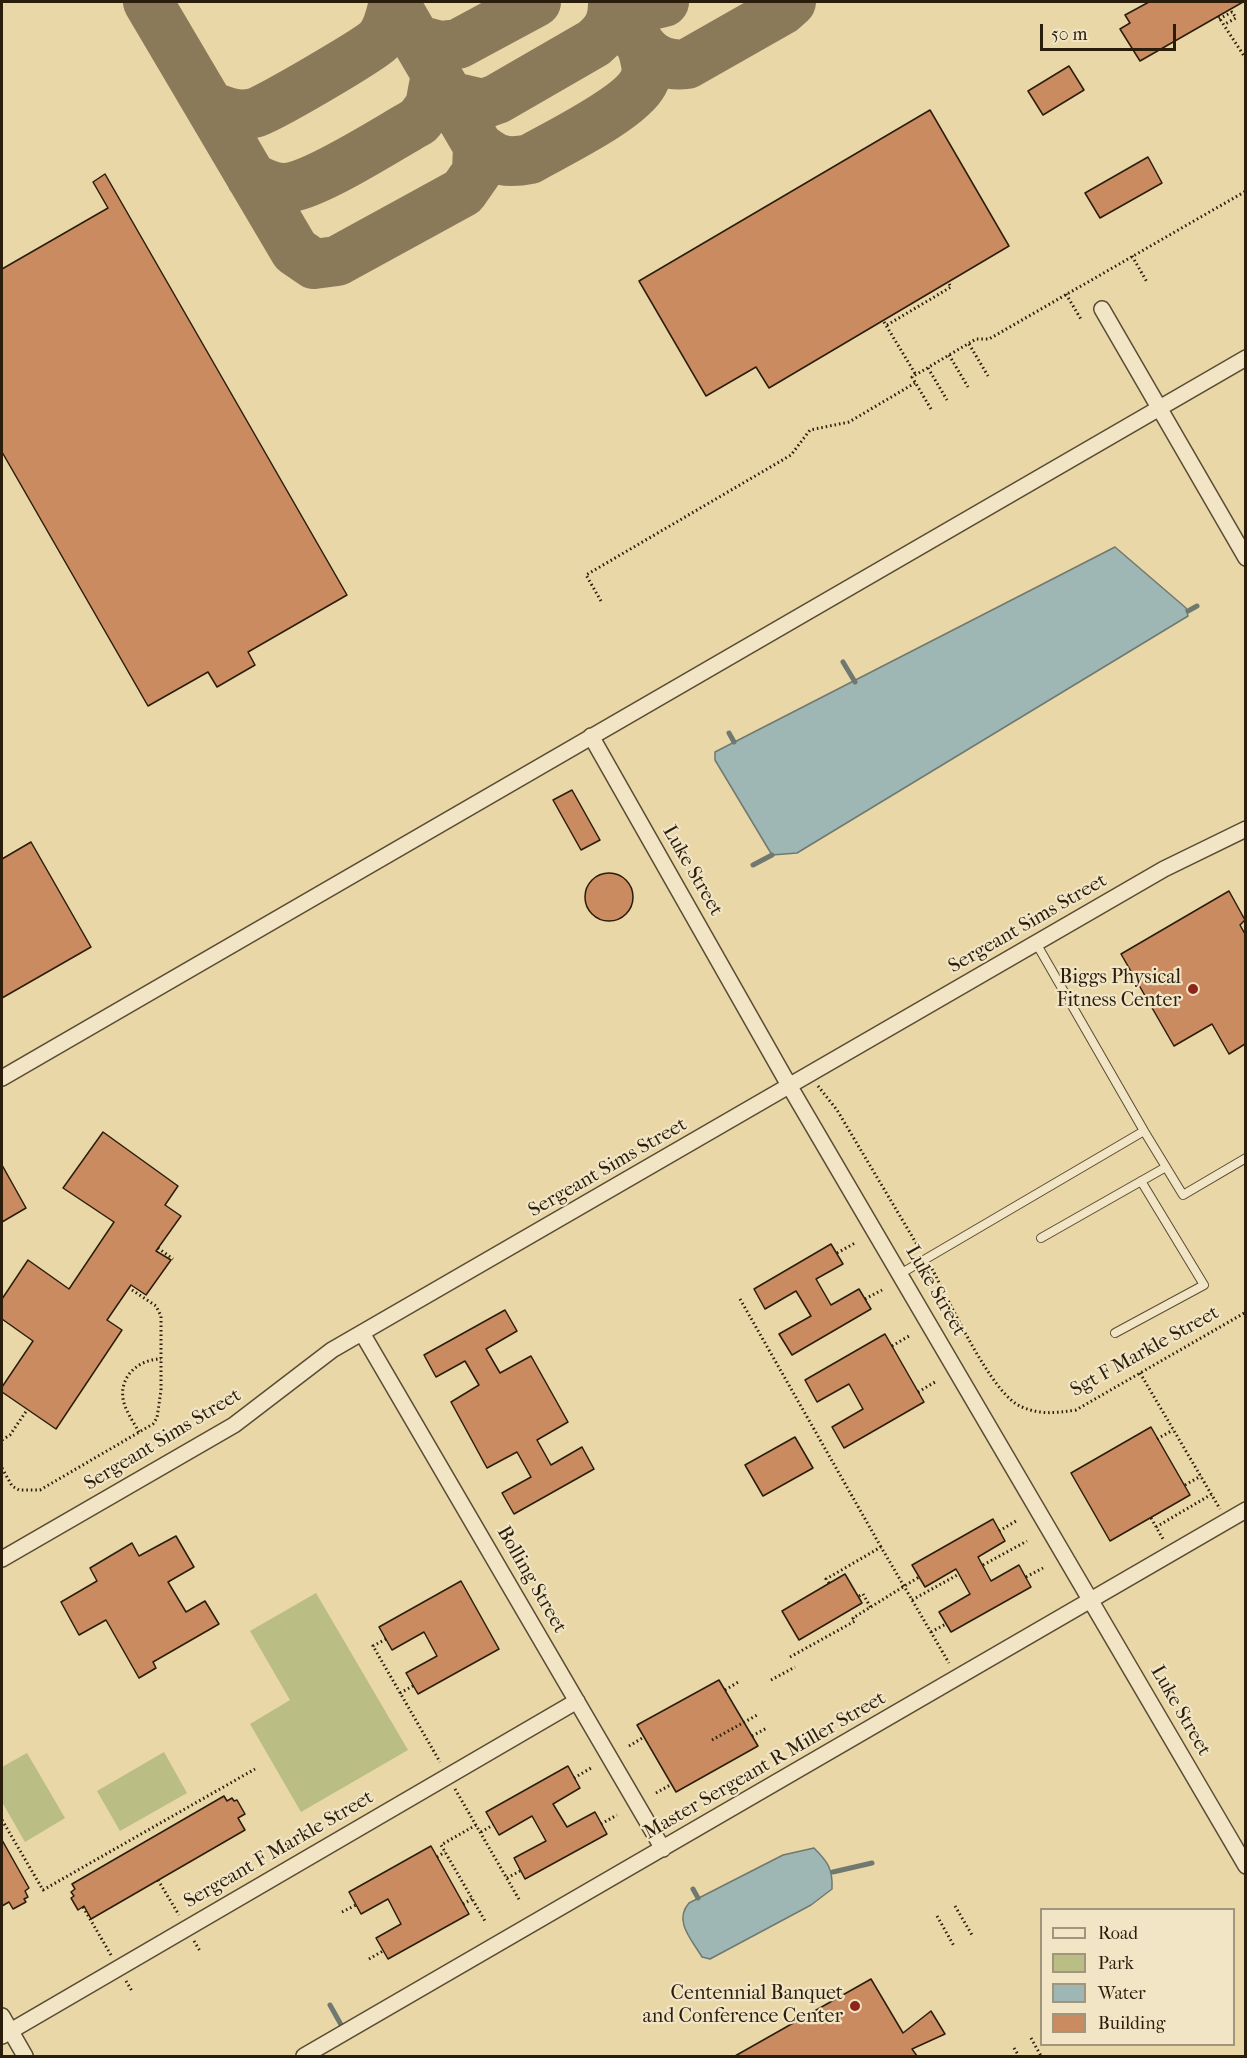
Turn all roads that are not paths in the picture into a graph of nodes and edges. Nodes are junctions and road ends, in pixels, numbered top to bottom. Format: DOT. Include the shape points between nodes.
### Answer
graph roads {
  1 [pos="1102,309"];
  2 [pos="1245,358"];
  3 [pos="1159,408"];
  4 [pos="1245,558"];
  5 [pos="591,736"];
  6 [pos="1245,829"];
  7 [pos="1036,943"];
  8 [pos="2,1078"];
  9 [pos="790,1087"];
  10 [pos="1144,1131"];
  11 [pos="1245,1158"];
  12 [pos="1166,1167"];
  13 [pos="1141,1181"];
  14 [pos="1041,1238"];
  15 [pos="900,1274"];
  16 [pos="362,1333"];
  17 [pos="1115,1333"];
  18 [pos="1245,1510"];
  19 [pos="2,1559"];
  20 [pos="1092,1599"];
  21 [pos="577,1701"];
  22 [pos="663,1849"];
  23 [pos="1245,1866"];
  24 [pos="2,2016"];
  25 [pos="6,2033"];
  26 [pos="25,2056"];
  27 [pos="304,2056"];
  1 -- 3 [label="street"];
  2 -- 3 [label="street"];
  3 -- 4 [label="street"];
  3 -- 5 [label="street"];
  5 -- 8 [label="street"];
  5 -- 9 [label="street, Luke Street"];
  6 -- 7 [label="street, Sergeant Sims Street" via="1164,869"];
  7 -- 9 [label="street, Sergeant Sims Street"];
  7 -- 10 [label="lane"];
  9 -- 15 [label="street, Luke Street"];
  9 -- 16 [label="street, Sergeant Sims Street"];
  10 -- 12 [label="lane"];
  10 -- 15 [label="lane"];
  11 -- 12 [label="lane" via="1183,1195"];
  12 -- 13 [label="lane"];
  13 -- 14 [label="lane"];
  13 -- 17 [label="lane" via="1203,1285"];
  15 -- 20 [label="street, Luke Street"];
  16 -- 19 [label="street, Sergeant Sims Street" via="332,1350 234,1425"];
  16 -- 21 [label="street, Bolling Street"];
  18 -- 20 [label="street, Master Sergeant R Miller Street"];
  20 -- 22 [label="street, Master Sergeant R Miller Street"];
  20 -- 23 [label="street, Luke Street"];
  21 -- 22 [label="street, Bolling Street"];
  21 -- 25 [label="street, Sergeant F Markle Street"];
  22 -- 27 [label="street, Master Sergeant R Miller Street"];
  24 -- 25 [label="street"];
  25 -- 26 [label="street"];
}
